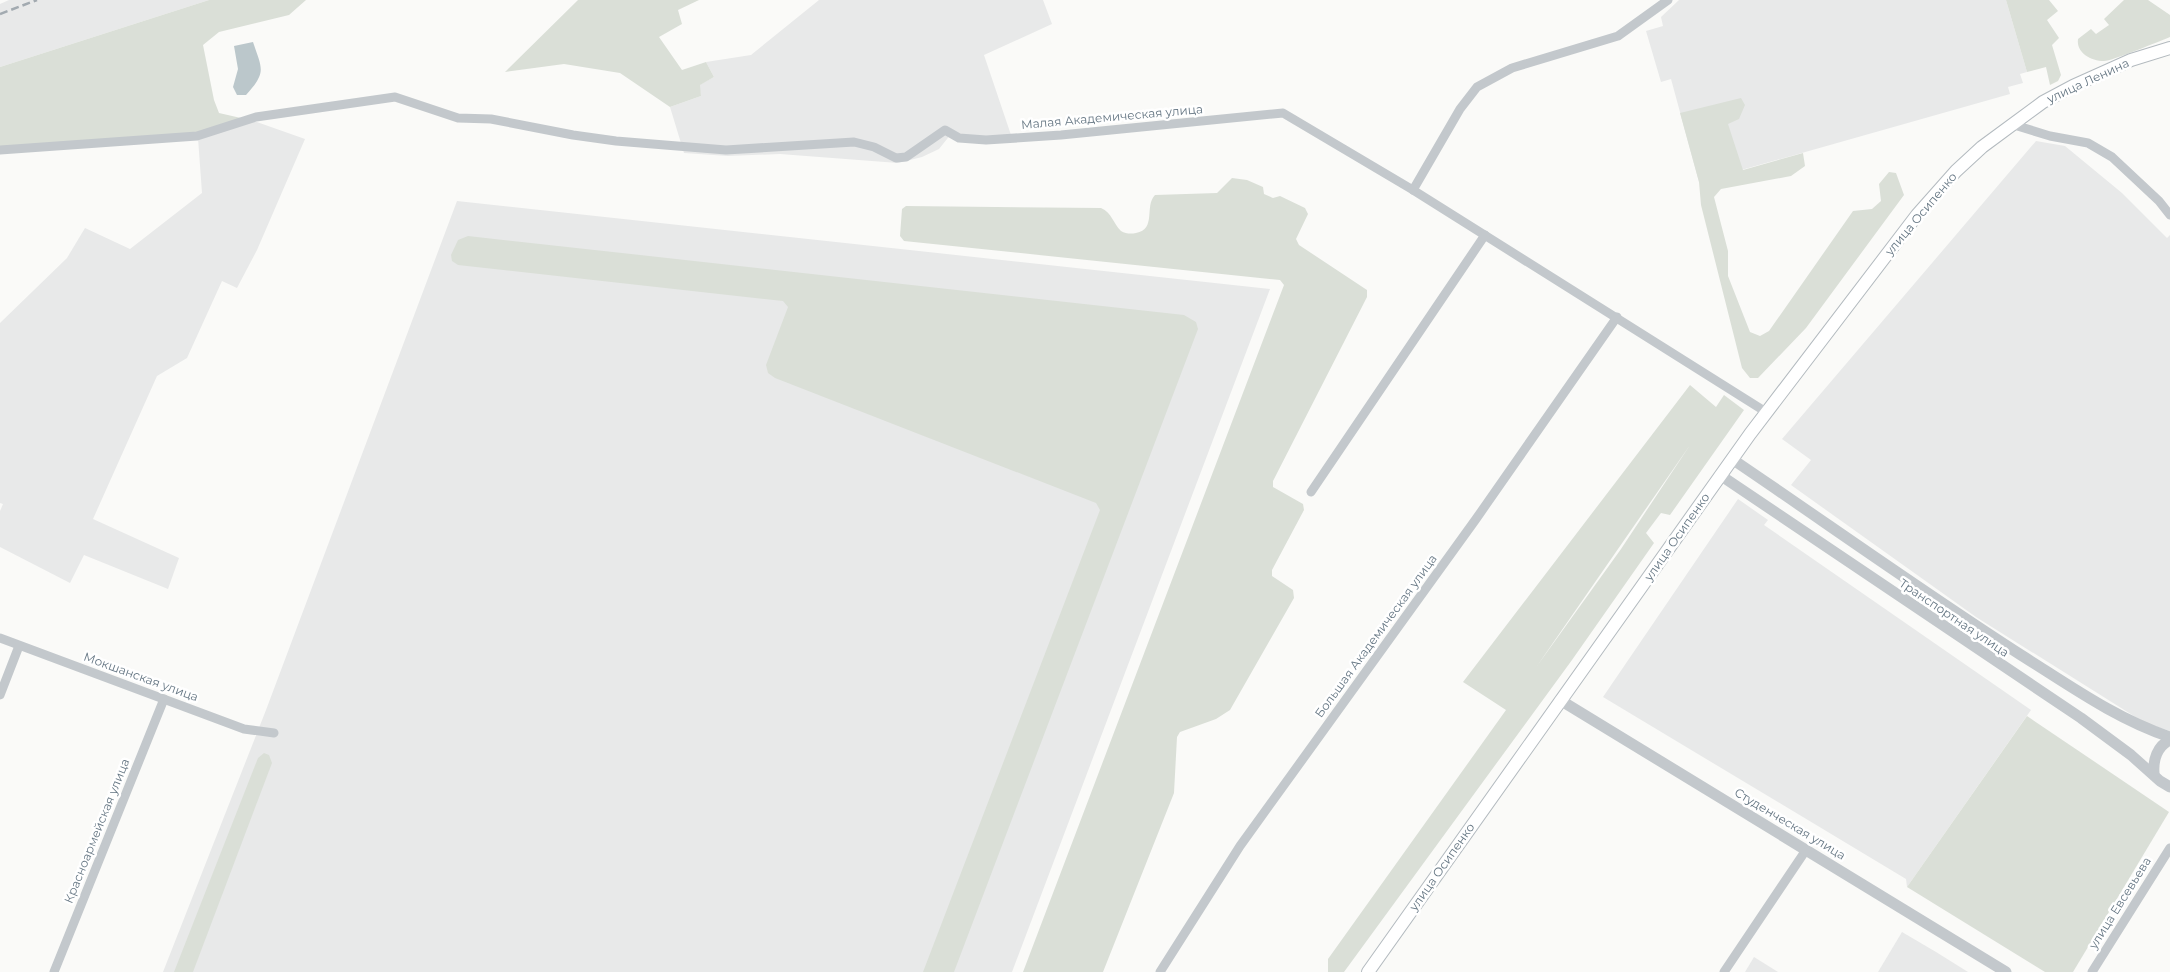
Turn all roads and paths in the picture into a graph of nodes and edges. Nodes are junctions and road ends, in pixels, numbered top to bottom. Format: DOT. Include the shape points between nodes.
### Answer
graph roads {
  1 [pos="1668,0"];
  2 [pos="2170,48"];
  3 [pos="2012,124"];
  4 [pos="0,150"];
  5 [pos="1413,190"];
  6 [pos="2170,215"];
  7 [pos="1485,235"];
  8 [pos="1617,317"];
  9 [pos="1766,412"];
  10 [pos="1732,458"];
  11 [pos="1720,475"];
  12 [pos="1311,492"];
  13 [pos="0,638"];
  14 [pos="19,646"];
  15 [pos="0,695"];
  16 [pos="164,699"];
  17 [pos="1560,700"];
  18 [pos="274,734"];
  19 [pos="2170,738"];
  20 [pos="2154,773"];
  21 [pos="2170,787"];
  22 [pos="2170,848"];
  23 [pos="1806,850"];
  24 [pos="54,972"];
  25 [pos="1160,972"];
  26 [pos="1368,972"];
  27 [pos="1724,972"];
  28 [pos="2006,972"];
  29 [pos="2092,972"];
  1 -- 5 [label="street" via="1618,36 1512,68 1477,87"];
  2 -- 3 [label="main road, улица Ленина" via="2131,60 2074,86 2043,102"];
  3 -- 6 [label="street" via="2050,136 2088,142 2112,157"];
  3 -- 9 [label="main road, улица Осипенко" via="1956,171 1917,215"];
  4 -- 5 [label="street, Малая Академическая улица" via="197,136 256,117 395,97 458,118 491,119 616,141 726,150 854,142 896,158 906,157 945,130 959,138 986,140 1282,113"];
  5 -- 7 [label="street"];
  7 -- 8 [label="street"];
  7 -- 12 [label="street"];
  8 -- 9 [label="street"];
  8 -- 25 [label="street, Большая Академическая улица" via="1240,846"];
  9 -- 10 [label="main road, улица Осипенко"];
  10 -- 11 [label="main road, улица Осипенко"];
  10 -- 19 [label="street, Транспортная улица" via="1983,631 2130,722"];
  11 -- 17 [label="main road, улица Осипенко"];
  11 -- 20 [label="street, Транспортная улица" via="2081,718"];
  13 -- 14 [label="street, Мокшанская улица"];
  14 -- 15 [label="street"];
  14 -- 16 [label="street, Мокшанская улица"];
  16 -- 18 [label="street, Мокшанская улица" via="244,729"];
  16 -- 24 [label="street, Красноармейская улица"];
  17 -- 23 [label="street, Студенческая улица"];
  17 -- 26 [label="main road, улица Осипенко"];
  19 -- 20 [label="street" via="2156,754"];
  20 -- 21 [label="street, Транспортная улица"];
  22 -- 29 [label="street, улица Евсевьева"];
  23 -- 27 [label="street"];
  23 -- 28 [label="street, Студенческая улица"];
}
